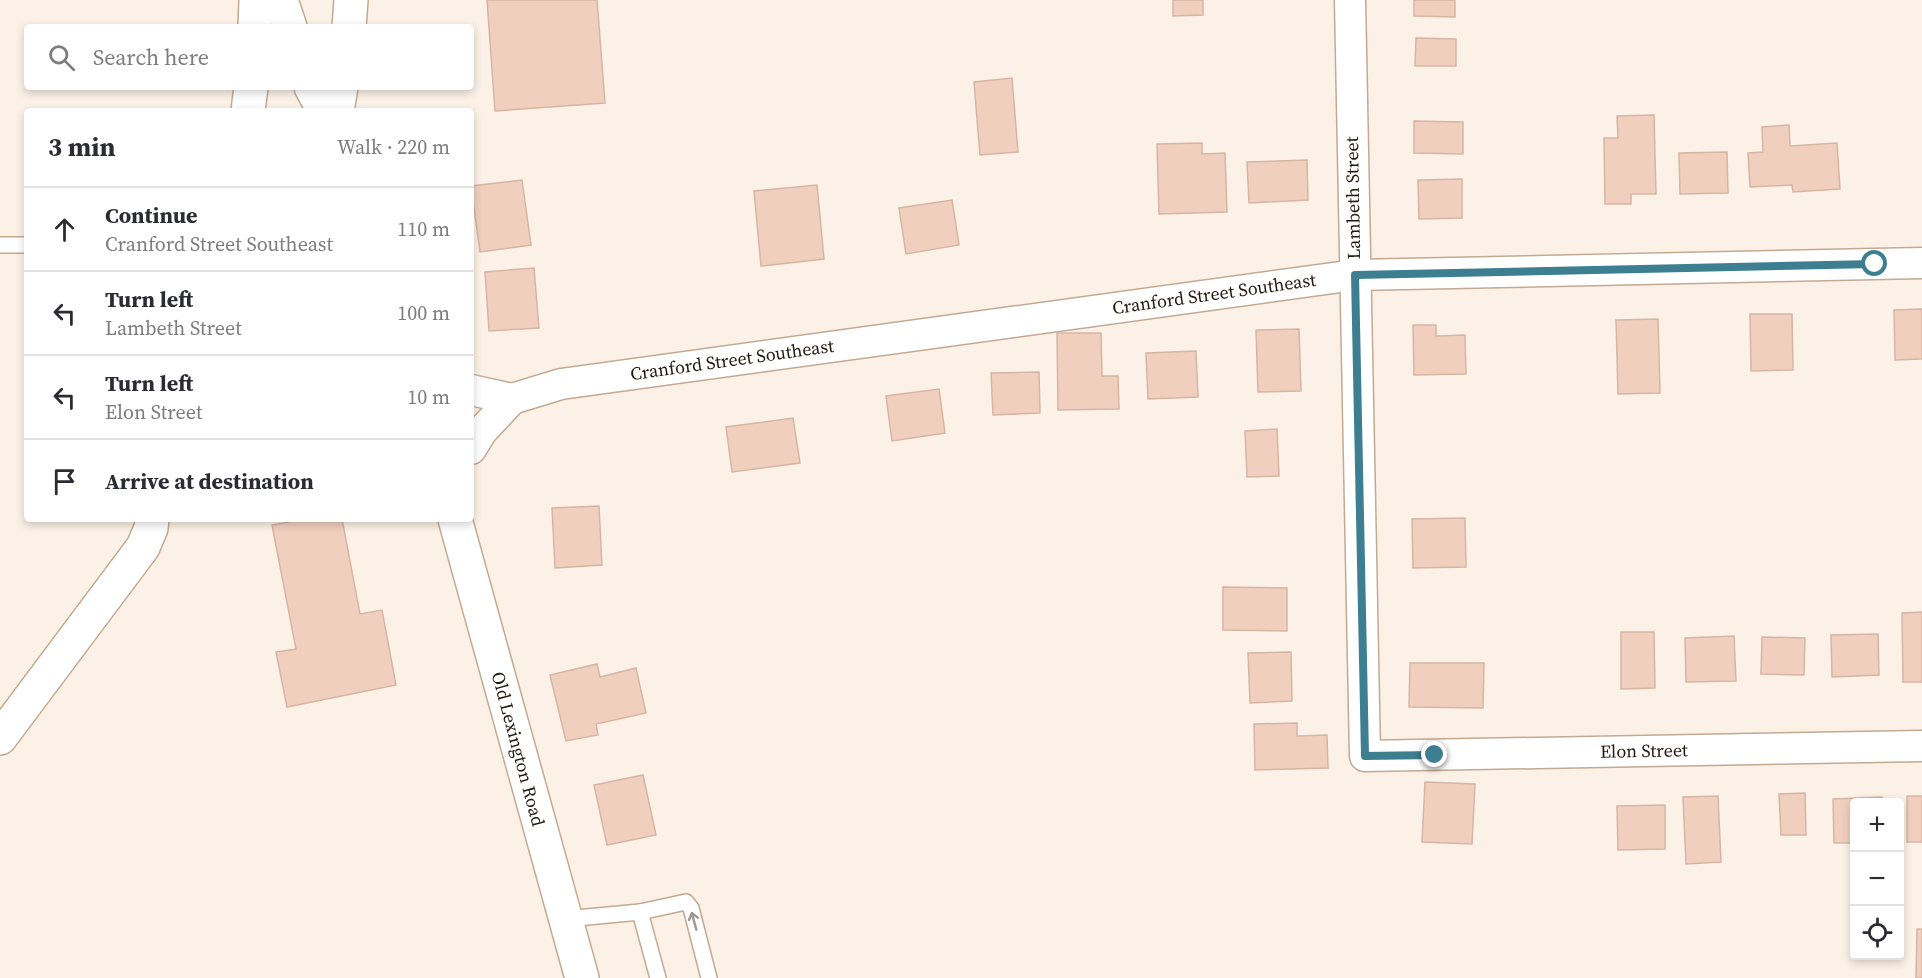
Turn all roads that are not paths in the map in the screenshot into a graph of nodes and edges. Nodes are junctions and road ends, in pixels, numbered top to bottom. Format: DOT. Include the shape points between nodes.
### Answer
graph roads {
  1 [pos="256,0"];
  2 [pos="281,0"];
  3 [pos="351,0"];
  4 [pos="1350,0"];
  5 [pos="255,24"];
  6 [pos="289,24"];
  7 [pos="349,24"];
  8 [pos="251,90"];
  9 [pos="312,90"];
  10 [pos="340,90"];
  11 [pos="248,108"];
  12 [pos="322,108"];
  13 [pos="338,108"];
  14 [pos="0,245"];
  15 [pos="24,245"];
  16 [pos="1922,263"];
  17 [pos="1355,275"];
  18 [pos="474,391"];
  19 [pos="512,399"];
  20 [pos="474,444"];
  21 [pos="154,522"];
  22 [pos="456,522"];
  23 [pos="0,738"];
  24 [pos="1922,746"];
  25 [pos="1365,756"];
  26 [pos="640,912"];
  27 [pos="566,918"];
  28 [pos="582,978"];
  29 [pos="657,978"];
  30 [pos="709,978"];
  1 -- 5 [label="street"];
  2 -- 6 [label="street"];
  3 -- 7 [label="street"];
  4 -- 17 [label="street, Lambeth Street"];
  8 -- 11 [label="street"];
  9 -- 12 [label="street"];
  10 -- 13 [label="street"];
  14 -- 15 [label="lane"];
  16 -- 17 [label="street, Cranford Street Southeast"];
  17 -- 19 [label="street, Cranford Street Southeast" via="561,384"];
  17 -- 25 [label="street, Lambeth Street"];
  18 -- 19 [label="street, Cranford Street Southeast"];
  19 -- 20 [label="street, Cranford Street Southeast"];
  21 -- 23 [label="street" via="143,547"];
  22 -- 27 [label="street, Old Lexington Road"];
  24 -- 25 [label="street, Elon Street"];
  26 -- 27 [label="lane"];
  26 -- 29 [label="lane"];
  30 -- 26 [label="lane, one-way" via="691,908 686,902"];
  27 -- 28 [label="street, Old Lexington Road"];
}
